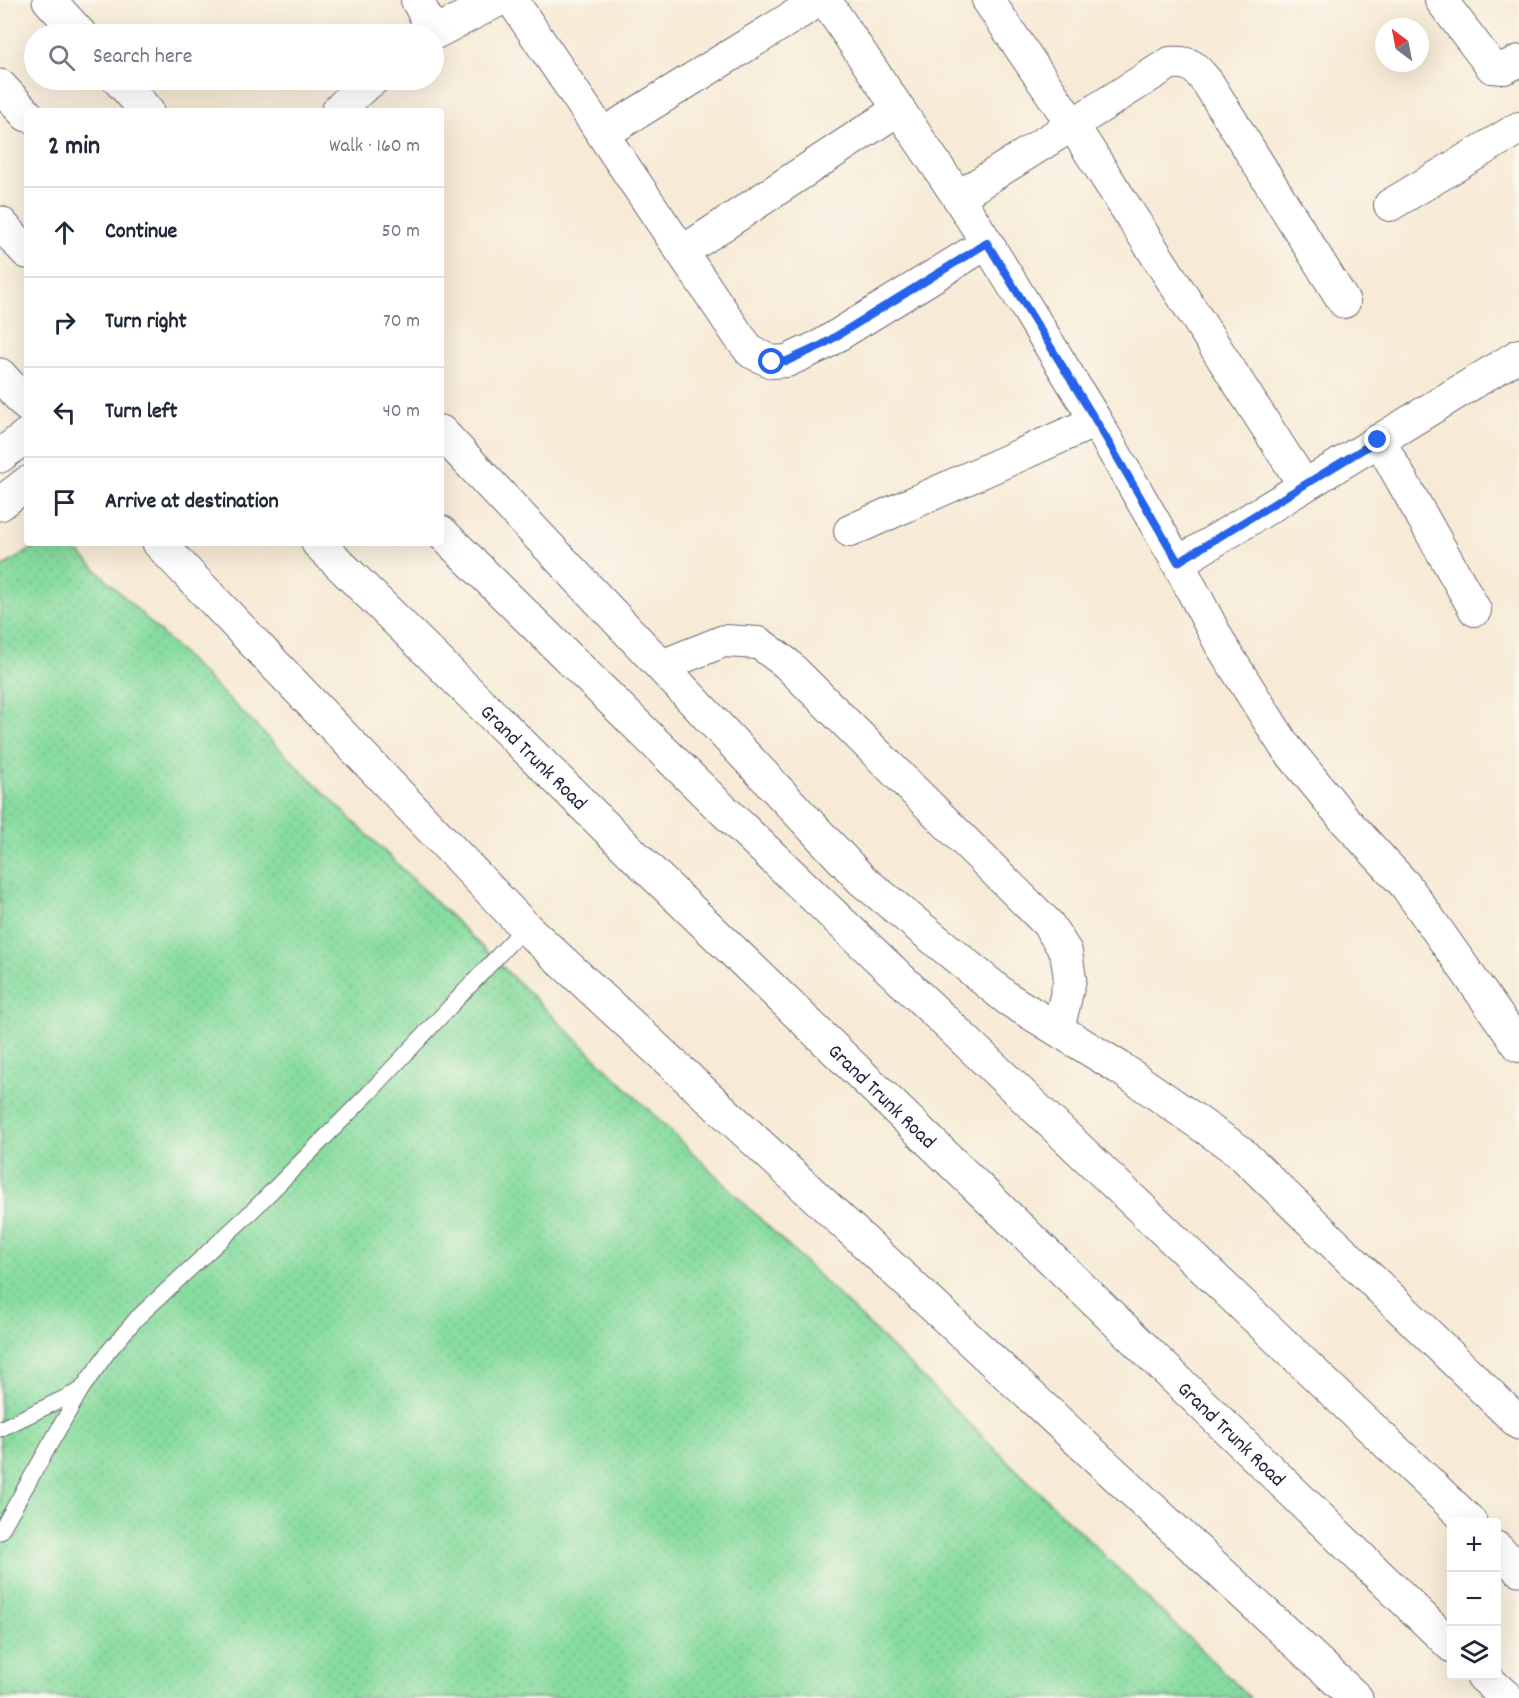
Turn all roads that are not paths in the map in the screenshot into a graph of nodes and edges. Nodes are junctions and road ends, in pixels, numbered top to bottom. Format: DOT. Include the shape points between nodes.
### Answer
graph roads {
  1 [pos="49,0"];
  2 [pos="417,0"];
  3 [pos="498,0"];
  4 [pos="512,0"];
  5 [pos="823,0"];
  6 [pos="988,0"];
  7 [pos="1440,0"];
  8 [pos="71,24"];
  9 [pos="428,24"];
  10 [pos="444,28"];
  11 [pos="1519,62"];
  12 [pos="0,86"];
  13 [pos="128,90"];
  14 [pos="361,90"];
  15 [pos="144,108"];
  16 [pos="341,108"];
  17 [pos="899,109"];
  18 [pos="24,112"];
  19 [pos="1072,124"];
  20 [pos="1519,128"];
  21 [pos="603,135"];
  22 [pos="958,197"];
  23 [pos="1390,205"];
  24 [pos="0,223"];
  25 [pos="987,243"];
  26 [pos="24,249"];
  27 [pos="682,252"];
  28 [pos="1344,302"];
  29 [pos="1519,355"];
  30 [pos="0,375"];
  31 [pos="24,402"];
  32 [pos="1096,421"];
  33 [pos="444,435"];
  34 [pos="24,437"];
  35 [pos="1378,440"];
  36 [pos="0,456"];
  37 [pos="24,485"];
  38 [pos="1304,485"];
  39 [pos="0,504"];
  40 [pos="850,531"];
  41 [pos="444,535"];
  42 [pos="162,546"];
  43 [pos="321,546"];
  44 [pos="1178,562"];
  45 [pos="1474,610"];
  46 [pos="661,666"];
  47 [pos="525,927"];
  48 [pos="1058,1030"];
  49 [pos="1519,1046"];
  50 [pos="81,1390"];
  51 [pos="1519,1423"];
  52 [pos="0,1429"];
  53 [pos="1466,1518"];
  54 [pos="0,1532"];
  55 [pos="1501,1552"];
  56 [pos="1519,1569"];
  57 [pos="1447,1641"];
  58 [pos="1487,1680"];
  59 [pos="1356,1698"];
  60 [pos="1507,1698"];
  1 -- 8 [label="main road"];
  2 -- 9 [label="street"];
  3 -- 10 [label="main road"];
  4 -- 21 [label="street"];
  5 -- 17 [label="street"];
  5 -- 21 [label="street"];
  6 -- 19 [label="street"];
  7 -- 11 [label="street" via="1492,68"];
  12 -- 18 [label="main road"];
  13 -- 15 [label="main road"];
  14 -- 16 [label="main road"];
  17 -- 22 [label="street"];
  17 -- 27 [label="street"];
  19 -- 22 [label="street"];
  19 -- 28 [label="street" via="1170,63 1185,61 1196,68"];
  19 -- 38 [label="street"];
  20 -- 23 [label="street"];
  21 -- 27 [label="street"];
  22 -- 25 [label="street"];
  24 -- 26 [label="main road"];
  25 -- 27 [label="street" via="822,345 787,361 772,362 751,352"];
  25 -- 32 [label="street"];
  29 -- 35 [label="street"];
  30 -- 31 [label="main road"];
  32 -- 40 [label="street"];
  32 -- 44 [label="street"];
  33 -- 46 [label="main road"];
  34 -- 36 [label="main road"];
  35 -- 38 [label="street"];
  35 -- 45 [label="street"];
  37 -- 39 [label="main road"];
  38 -- 44 [label="street"];
  41 -- 53 [label="main road" via="724,811"];
  42 -- 47 [label="main road"];
  43 -- 57 [label="main road, Grand Trunk Road" via="646,867"];
  44 -- 49 [label="street" via="1221,645 1284,745 1406,886"];
  46 -- 48 [label="main road" via="862,880 1008,999"];
  46 -- 48 [label="street" via="724,641 759,643 786,663 1048,924 1066,952 1070,979"];
  47 -- 50 [label="lane" via="261,1202 137,1318"];
  47 -- 59 [label="main road"];
  48 -- 51 [label="main road" via="1239,1151"];
  50 -- 52 [label="lane"];
  50 -- 54 [label="lane"];
  55 -- 56 [label="main road"];
  58 -- 60 [label="main road"];
}
